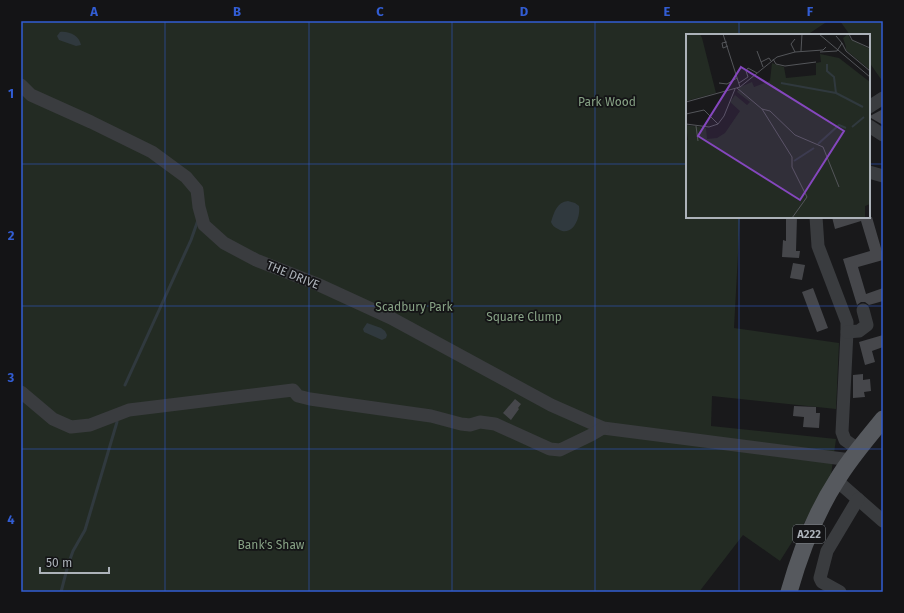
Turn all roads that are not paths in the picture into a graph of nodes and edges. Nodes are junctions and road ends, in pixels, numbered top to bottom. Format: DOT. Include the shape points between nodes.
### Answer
graph roads {
  1 [pos="21,85"];
  2 [pos="883,98"];
  3 [pos="870,106"];
  4 [pos="870,127"];
  5 [pos="883,136"];
  6 [pos="870,172"];
  7 [pos="883,176"];
  8 [pos="816,218"];
  9 [pos="862,310"];
  10 [pos="847,332"];
  11 [pos="21,392"];
  12 [pos="883,419"];
  13 [pos="603,428"];
  14 [pos="855,455"];
  15 [pos="836,480"];
  16 [pos="858,499"];
  17 [pos="883,521"];
  18 [pos="789,592"];
  19 [pos="840,592"];
  1 -- 13 [label="street, THE DRIVE" via="31,95 152,152 186,177 197,190 204,225 224,244 390,318 550,405"];
  2 -- 3 [label="street"];
  4 -- 5 [label="street"];
  6 -- 7 [label="street"];
  8 -- 10 [label="street" via="818,246 844,314"];
  9 -- 10 [label="street" via="867,325 859,331"];
  10 -- 14 [label="street" via="842,432"];
  11 -- 13 [label="street" via="53,419 71,427 90,425 129,410 293,390 298,396 310,399 431,416 461,424 495,424 550,449 560,450"];
  12 -- 14 [label="main road, A222"];
  13 -- 14 [label="street, THE DRIVE"];
  14 -- 15 [label="main road, A222"];
  15 -- 16 [label="street"];
  15 -- 18 [label="main road, A222" via="808,534"];
  16 -- 17 [label="street"];
  16 -- 19 [label="street" via="827,551 820,578 822,582"];
}
